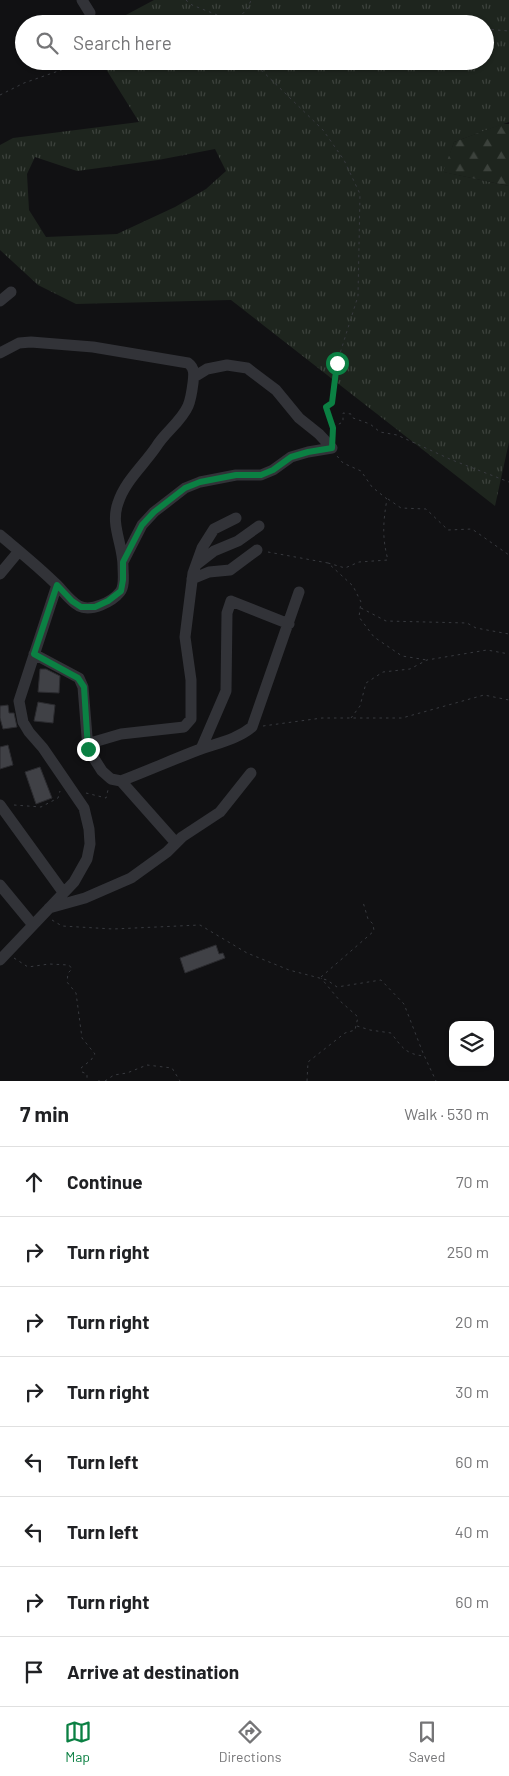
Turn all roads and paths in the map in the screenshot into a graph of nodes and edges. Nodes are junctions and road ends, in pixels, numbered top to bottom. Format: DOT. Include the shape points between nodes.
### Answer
graph roads {
  1 [pos="82,0"];
  2 [pos="186,0"];
  3 [pos="250,0"];
  4 [pos="90,13"];
  5 [pos="216,15"];
  6 [pos="242,15"];
  7 [pos="494,30"];
  8 [pos="509,31"];
  9 [pos="61,70"];
  10 [pos="261,70"];
  11 [pos="0,95"];
  12 [pos="11,292"];
  13 [pos="0,300"];
  14 [pos="0,353"];
  15 [pos="194,377"];
  16 [pos="333,428"];
  17 [pos="332,448"];
  18 [pos="509,482"];
  19 [pos="387,499"];
  20 [pos="236,518"];
  21 [pos="259,526"];
  22 [pos="0,535"];
  23 [pos="257,550"];
  24 [pos="19,551"];
  25 [pos="509,555"];
  26 [pos="123,562"];
  27 [pos="328,563"];
  28 [pos="195,566"];
  29 [pos="0,574"];
  30 [pos="192,579"];
  31 [pos="57,585"];
  32 [pos="299,592"];
  33 [pos="360,608"];
  34 [pos="289,624"];
  35 [pos="509,634"];
  36 [pos="34,654"];
  37 [pos="509,654"];
  38 [pos="427,660"];
  39 [pos="509,700"];
  40 [pos="351,718"];
  41 [pos="252,727"];
  42 [pos="87,744"];
  43 [pos="201,749"];
  44 [pos="251,773"];
  45 [pos="64,779"];
  46 [pos="116,780"];
  47 [pos="71,789"];
  48 [pos="4,805"];
  49 [pos="176,843"];
  50 [pos="0,885"];
  51 [pos="63,892"];
  52 [pos="363,902"];
  53 [pos="46,911"];
  54 [pos="33,925"];
  55 [pos="4,957"];
  56 [pos="320,977"];
  57 [pos="356,1026"];
  58 [pos="424,1056"];
  59 [pos="87,1081"];
  60 [pos="105,1081"];
  61 [pos="180,1081"];
  62 [pos="308,1081"];
  63 [pos="436,1081"];
  1 -- 4 [label="street"];
  2 -- 5 [label="path"];
  3 -- 6 [label="path"];
  7 -- 8 [label="path"];
  9 -- 11 [label="path"];
  10 -- 16 [label="path" via="323,130 344,160 360,194 358,296 337,363 332,403 326,407"];
  12 -- 13 [label="street"];
  14 -- 15 [label="street" via="19,343 31,342 93,347 188,363 194,369"];
  15 -- 17 [label="street" via="208,369 227,365 247,368 276,390 299,418"];
  15 -- 26 [label="street" via="189,404 180,419 128,481 118,502 116,529"];
  16 -- 17 [label="path"];
  16 -- 18 [label="path" via="343,422 343,413 351,414 380,432 396,435"];
  17 -- 19 [label="path" via="343,463 361,471 372,487"];
  17 -- 26 [label="street" via="291,457 261,475 236,475 185,488 142,525"];
  19 -- 25 [label="path" via="401,508 426,509 448,530 472,529"];
  19 -- 27 [label="path" via="383,522 388,560 359,562 345,568"];
  20 -- 28 [label="street" via="214,529"];
  21 -- 28 [label="street" via="238,541 214,551"];
  22 -- 24 [label="street"];
  23 -- 27 [label="path"];
  23 -- 30 [label="street" via="230,570 209,572"];
  24 -- 29 [label="street"];
  24 -- 31 [label="street"];
  26 -- 31 [label="street" via="121,591 95,607 81,607"];
  27 -- 33 [label="path" via="353,586 361,602"];
  28 -- 30 [label="street"];
  30 -- 42 [label="street" via="185,637 191,680 191,719 184,727 121,734"];
  31 -- 36 [label="street"];
  32 -- 34 [label="street"];
  33 -- 35 [label="path" via="386,621 466,623"];
  33 -- 38 [label="path" via="359,617 374,637 402,656"];
  34 -- 41 [label="street"];
  34 -- 43 [label="street" via="231,601 227,613 226,691"];
  36 -- 42 [label="street" via="78,678 84,687"];
  36 -- 45 [label="street" via="19,701 23,722"];
  37 -- 38 [label="path" via="487,650"];
  38 -- 40 [label="path" via="410,669 383,672 366,683 360,706"];
  39 -- 40 [label="path" via="484,696 402,718"];
  40 -- 41 [label="path" via="322,718"];
  41 -- 43 [label="street" via="244,734"];
  42 -- 46 [label="street" via="102,771"];
  43 -- 46 [label="street"];
  44 -- 49 [label="street" via="220,812"];
  45 -- 47 [label="street"];
  45 -- 48 [label="path" via="58,798 41,807"];
  46 -- 47 [label="path" via="106,798"];
  46 -- 49 [label="street"];
  47 -- 51 [label="street" via="88,818 90,844 87,858 74,882"];
  48 -- 51 [label="street"];
  49 -- 53 [label="street" via="131,878"];
  50 -- 54 [label="street"];
  51 -- 53 [label="street"];
  52 -- 56 [label="path" via="374,931"];
  53 -- 54 [label="street"];
  53 -- 56 [label="path" via="62,926 113,929 200,925 247,953 289,970"];
  54 -- 55 [label="street"];
  55 -- 59 [label="path" via="28,967 49,964 72,969 67,982 76,993 82,1038 95,1054 82,1068"];
  56 -- 57 [label="path" via="358,1017"];
  56 -- 58 [label="path" via="336,987 382,980 404,1004"];
  57 -- 58 [label="path" via="391,1032 402,1048"];
  57 -- 62 [label="path" via="355,1030 345,1033 308,1062"];
  58 -- 63 [label="path"];
  60 -- 61 [label="path" via="147,1065 172,1068"];
}
